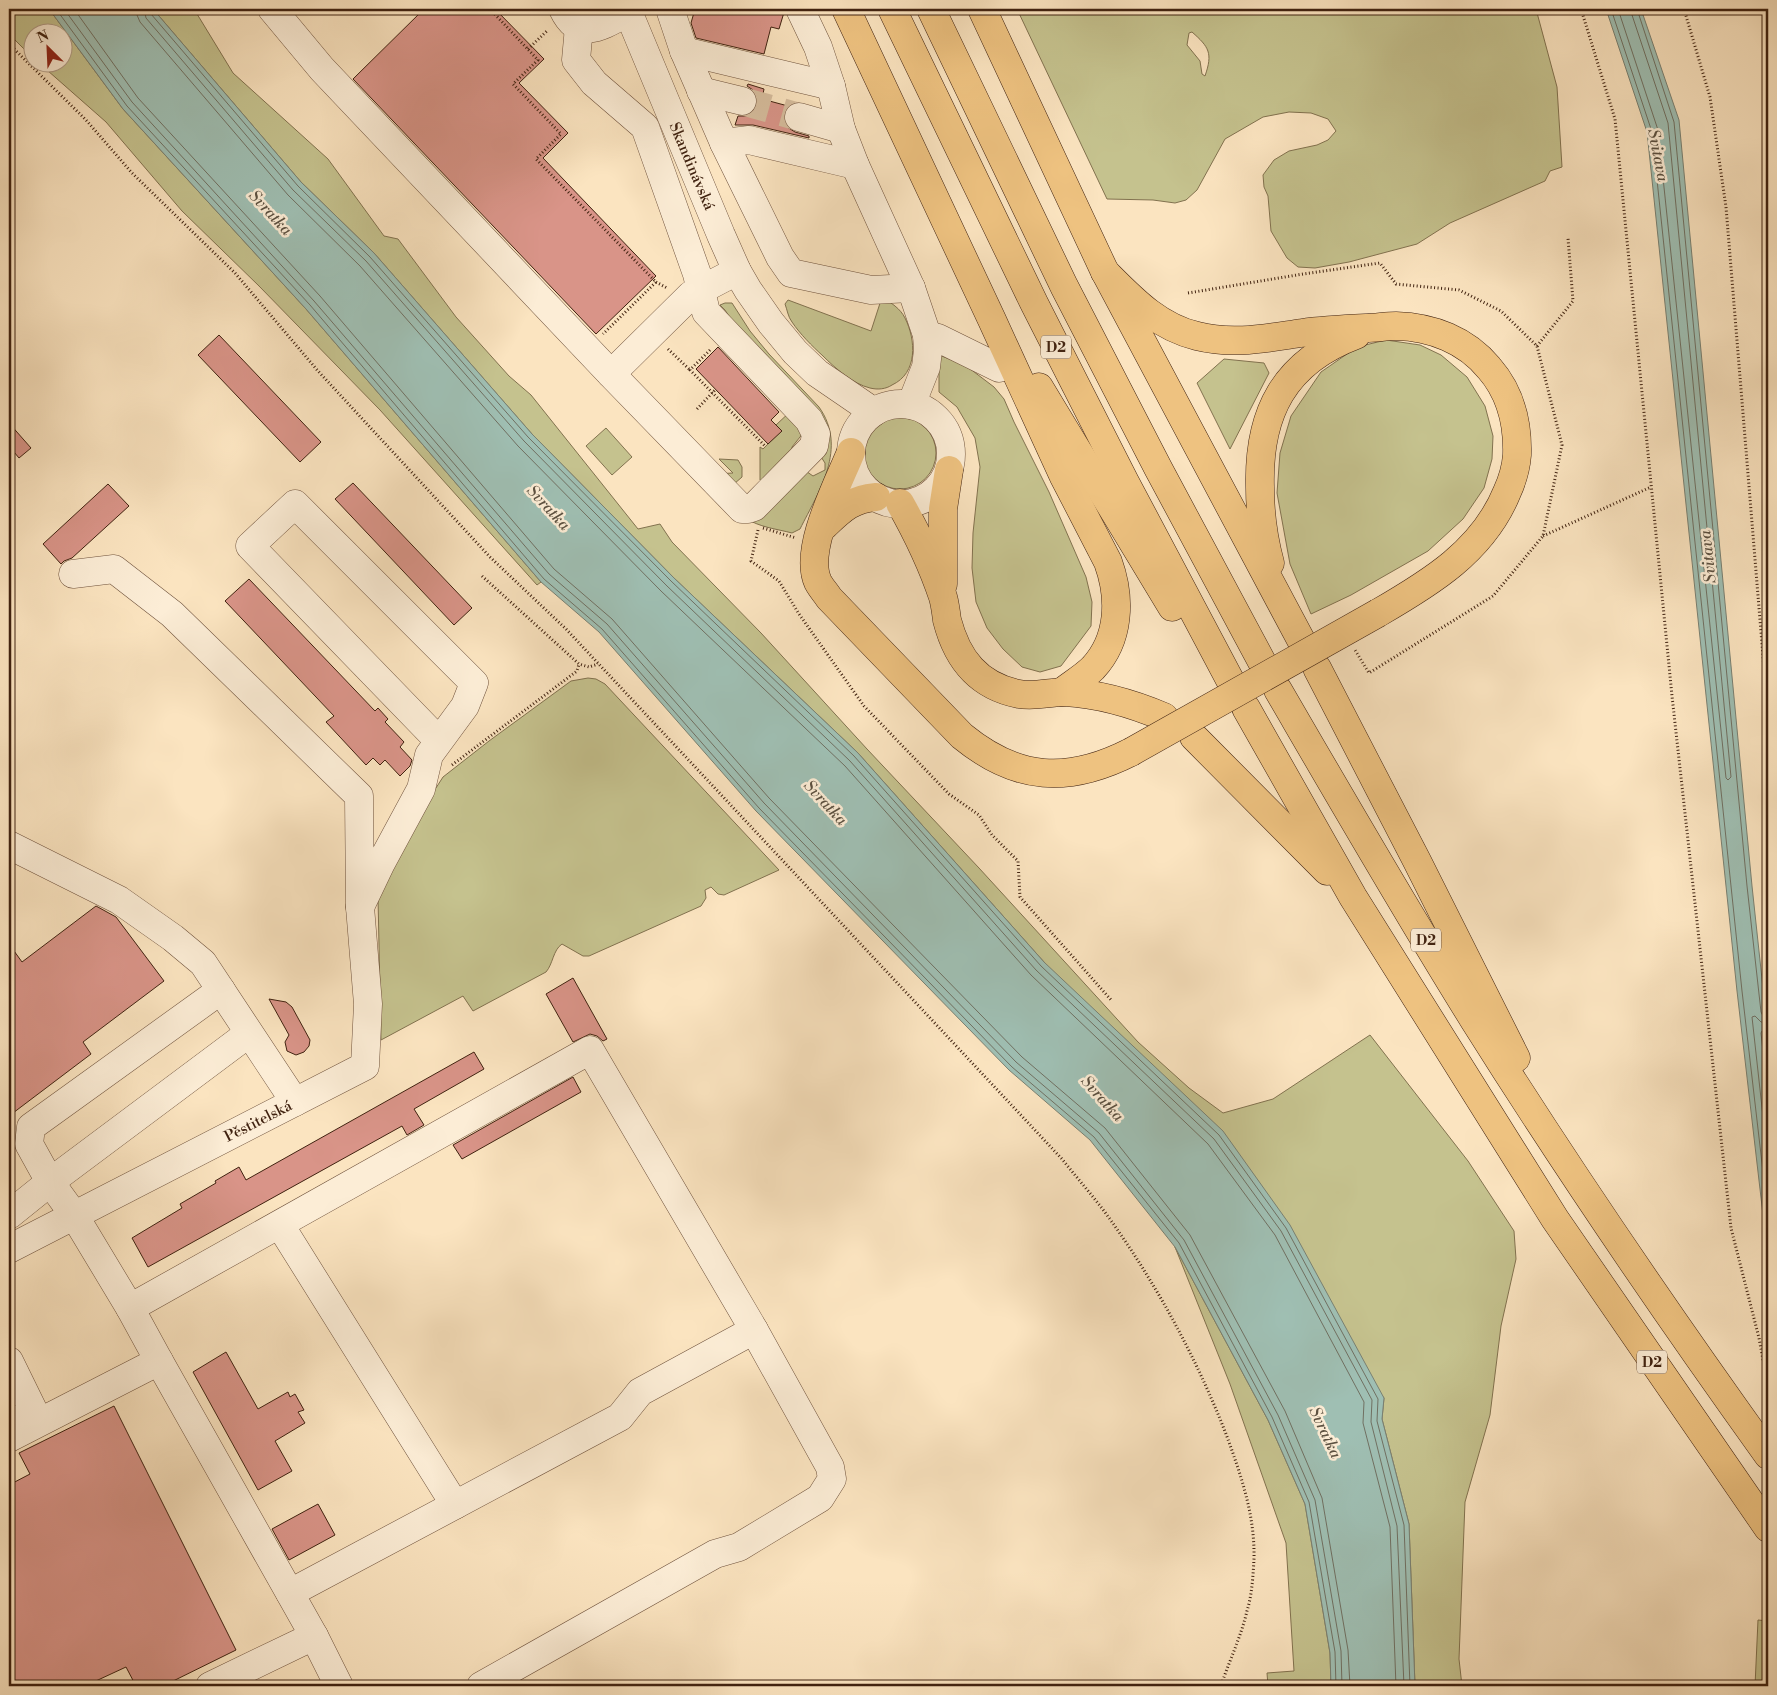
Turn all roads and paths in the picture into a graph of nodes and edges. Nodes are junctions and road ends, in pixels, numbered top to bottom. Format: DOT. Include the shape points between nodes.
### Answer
graph roads {
  1 [pos="490,9"];
  2 [pos="670,9"];
  3 [pos="800,9"];
  4 [pos="846,9"];
  5 [pos="892,9"];
  6 [pos="931,9"];
  7 [pos="982,9"];
  8 [pos="1581,9"];
  9 [pos="1684,9"];
  10 [pos="628,10"];
  11 [pos="279,11"];
  12 [pos="571,18"];
  13 [pos="9,44"];
  14 [pos="684,51"];
  15 [pos="831,86"];
  16 [pos="701,91"];
  17 [pos="742,101"];
  18 [pos="798,117"];
  19 [pos="841,129"];
  20 [pos="724,143"];
  21 [pos="855,165"];
  22 [pos="1568,238"];
  23 [pos="737,271"];
  24 [pos="1105,272"];
  25 [pos="911,288"];
  26 [pos="701,289"];
  27 [pos="1188,293"];
  28 [pos="992,320"];
  29 [pos="1373,328"];
  30 [pos="927,335"];
  31 [pos="672,342"];
  32 [pos="587,349"];
  33 [pos="710,350"];
  34 [pos="999,368"];
  35 [pos="690,370"];
  36 [pos="817,373"];
  37 [pos="611,374"];
  38 [pos="714,391"];
  39 [pos="911,405"];
  40 [pos="697,408"];
  41 [pos="874,412"];
  42 [pos="853,444"];
  43 [pos="766,447"];
  44 [pos="948,470"];
  45 [pos="1651,487"];
  46 [pos="888,500"];
  47 [pos="759,526"];
  48 [pos="819,531"];
  49 [pos="1543,536"];
  50 [pos="73,574"];
  51 [pos="482,576"];
  52 [pos="943,598"];
  53 [pos="1262,662"];
  54 [pos="579,664"];
  55 [pos="598,664"];
  56 [pos="1317,668"];
  57 [pos="1278,690"];
  58 [pos="1062,692"];
  59 [pos="1246,708"];
  60 [pos="1164,716"];
  61 [pos="1768,717"];
  62 [pos="1194,737"];
  63 [pos="439,741"];
  64 [pos="451,766"];
  65 [pos="9,845"];
  66 [pos="1353,896"];
  67 [pos="360,907"];
  68 [pos="221,990"];
  69 [pos="1112,1001"];
  70 [pos="248,1034"];
  71 [pos="295,1102"];
  72 [pos="50,1182"];
  73 [pos="1581,1186"];
  74 [pos="9,1215"];
  75 [pos="74,1215"];
  76 [pos="280,1225"];
  77 [pos="9,1249"];
  78 [pos="130,1308"];
  79 [pos="754,1330"];
  80 [pos="9,1361"];
  81 [pos="159,1362"];
  82 [pos="1768,1387"];
  83 [pos="9,1425"];
  84 [pos="9,1438"];
  85 [pos="1768,1454"];
  86 [pos="455,1505"];
  87 [pos="1768,1528"];
  88 [pos="290,1593"];
  89 [pos="314,1636"];
  90 [pos="210,1686"];
  91 [pos="339,1686"];
  92 [pos="481,1686"];
  93 [pos="1221,1686"];
  1 -- 32 [label="path" via="538,60 513,84 561,134 536,159 656,282"];
  2 -- 14 [label="street"];
  3 -- 15 [label="street" via="818,46"];
  4 -- 28 [label="highway"];
  5 -- 28 [label="highway, D2" via="1034,303 1225,682 1043,392"];
  6 -- 53 [label="highway, D2" via="1064,286"];
  7 -- 24 [label="highway"];
  8 -- 45 [label="path" via="1615,119"];
  9 -- 61 [label="path" via="1710,97 1726,207"];
  10 -- 12 [label="street, Skandinávská" via="597,28 587,29"];
  10 -- 23 [label="street, Skandinávská"];
  11 -- 32 [label="street" via="322,69"];
  12 -- 26 [label="street" via="576,60 594,84 645,127"];
  13 -- 55 [label="path" via="235,273 318,371 490,557"];
  14 -- 15 [label="street"];
  14 -- 16 [label="street"];
  15 -- 19 [label="street"];
  16 -- 17 [label="street"];
  16 -- 20 [label="street"];
  18 -- 19 [label="street"];
  19 -- 21 [label="street"];
  20 -- 21 [label="street" via="749,140"];
  20 -- 25 [label="street" via="780,257 792,273 871,290"];
  21 -- 25 [label="street"];
  22 -- 27 [label="path" via="1573,301 1537,346 1501,311 1459,290 1396,284 1380,263"];
  23 -- 26 [label="street"];
  23 -- 36 [label="street, Skandinávská" via="771,323"];
  24 -- 29 [label="highway" via="1156,318 1196,336 1249,341"];
  24 -- 29 [label="highway" via="1296,631 1276,583 1262,532 1260,458 1264,436 1280,391 1300,368 1324,349"];
  25 -- 30 [label="street"];
  26 -- 37 [label="street"];
  26 -- 37 [label="street" via="706,312 809,420 816,434 814,446 754,507 742,509"];
  28 -- 58 [label="highway" via="1113,576 1116,597 1114,631 1106,650 1092,669"];
  29 -- 48 [label="highway, bridge" via="1421,328 1444,335 1482,359 1503,386 1515,418 1517,440 1516,462 1501,507 1470,548 1429,583 1131,752 1094,768 1060,774 1022,769 984,753 962,736 829,598 818,582 814,565"];
  30 -- 34 [label="street"];
  30 -- 39 [label="street" via="926,367"];
  31 -- 35 [label="path" via="666,347"];
  32 -- 37 [label="street"];
  33 -- 35 [label="path"];
  35 -- 38 [label="path"];
  36 -- 41 [label="street, Skandinávská"];
  36 -- 42 [label="street, Skandinávská"];
  38 -- 40 [label="path"];
  38 -- 43 [label="path"];
  39 -- 41 [label="street" via="886,406"];
  39 -- 44 [label="street" via="925,409 944,429 950,442"];
  41 -- 42 [label="street" via="860,426"];
  42 -- 46 [label="street" via="853,465 858,478 866,488"];
  42 -- 48 [label="highway"];
  44 -- 46 [label="street" via="943,481 925,498 913,502"];
  44 -- 52 [label="highway" via="943,509"];
  45 -- 49 [label="path"];
  45 -- 82 [label="path" via="1731,1228"];
  46 -- 48 [label="highway" via="860,499 848,504"];
  46 -- 52 [label="highway" via="918,534"];
  47 -- 69 [label="path" via="751,561 779,581 864,706 948,794 979,815 992,835 1018,861 1020,897"];
  50 -- 67 [label="street" via="114,569 172,614 359,796"];
  51 -- 54 [label="path"];
  52 -- 58 [label="highway" via="961,656 984,681 1021,695"];
  54 -- 55 [label="path" via="589,667"];
  54 -- 64 [label="path" via="577,671"];
  55 -- 93 [label="path" via="1062,1159 1106,1214 1154,1287 1186,1344 1218,1415 1251,1516 1254,1557 1251,1594"];
  56 -- 73 [label="highway"];
  57 -- 73 [label="highway, D2" via="1473,1019"];
  58 -- 60 [label="highway" via="1111,698"];
  59 -- 66 [label="highway, D2"];
  62 -- 66 [label="highway"];
  63 -- 63 [label="street" via="465,706 474,683 295,504 250,546"];
  63 -- 67 [label="street" via="429,754 422,789"];
  65 -- 68 [label="street" via="126,906 173,938 203,963"];
  66 -- 87 [label="highway, D2" via="1555,1219"];
  67 -- 71 [label="street, Pěstitelská" via="368,1004 365,1066"];
  68 -- 70 [label="street"];
  68 -- 72 [label="street" via="31,1127 29,1144"];
  70 -- 71 [label="street"];
  70 -- 72 [label="street"];
  71 -- 75 [label="street, Pěstitelská"];
  72 -- 74 [label="street"];
  72 -- 75 [label="street"];
  73 -- 85 [label="highway, D2"];
  75 -- 77 [label="street, Pěstitelská"];
  75 -- 78 [label="street"];
  76 -- 78 [label="street"];
  76 -- 79 [label="street" via="590,1050"];
  76 -- 86 [label="street"];
  78 -- 81 [label="street"];
  79 -- 86 [label="street" via="640,1392 620,1417"];
  79 -- 92 [label="street" via="830,1466 832,1479 820,1498 739,1547 715,1554"];
  80 -- 83 [label="street" via="34,1412"];
  81 -- 84 [label="street"];
  81 -- 88 [label="street"];
  86 -- 88 [label="street"];
  88 -- 89 [label="street"];
  89 -- 90 [label="street"];
  89 -- 91 [label="street"];
}
